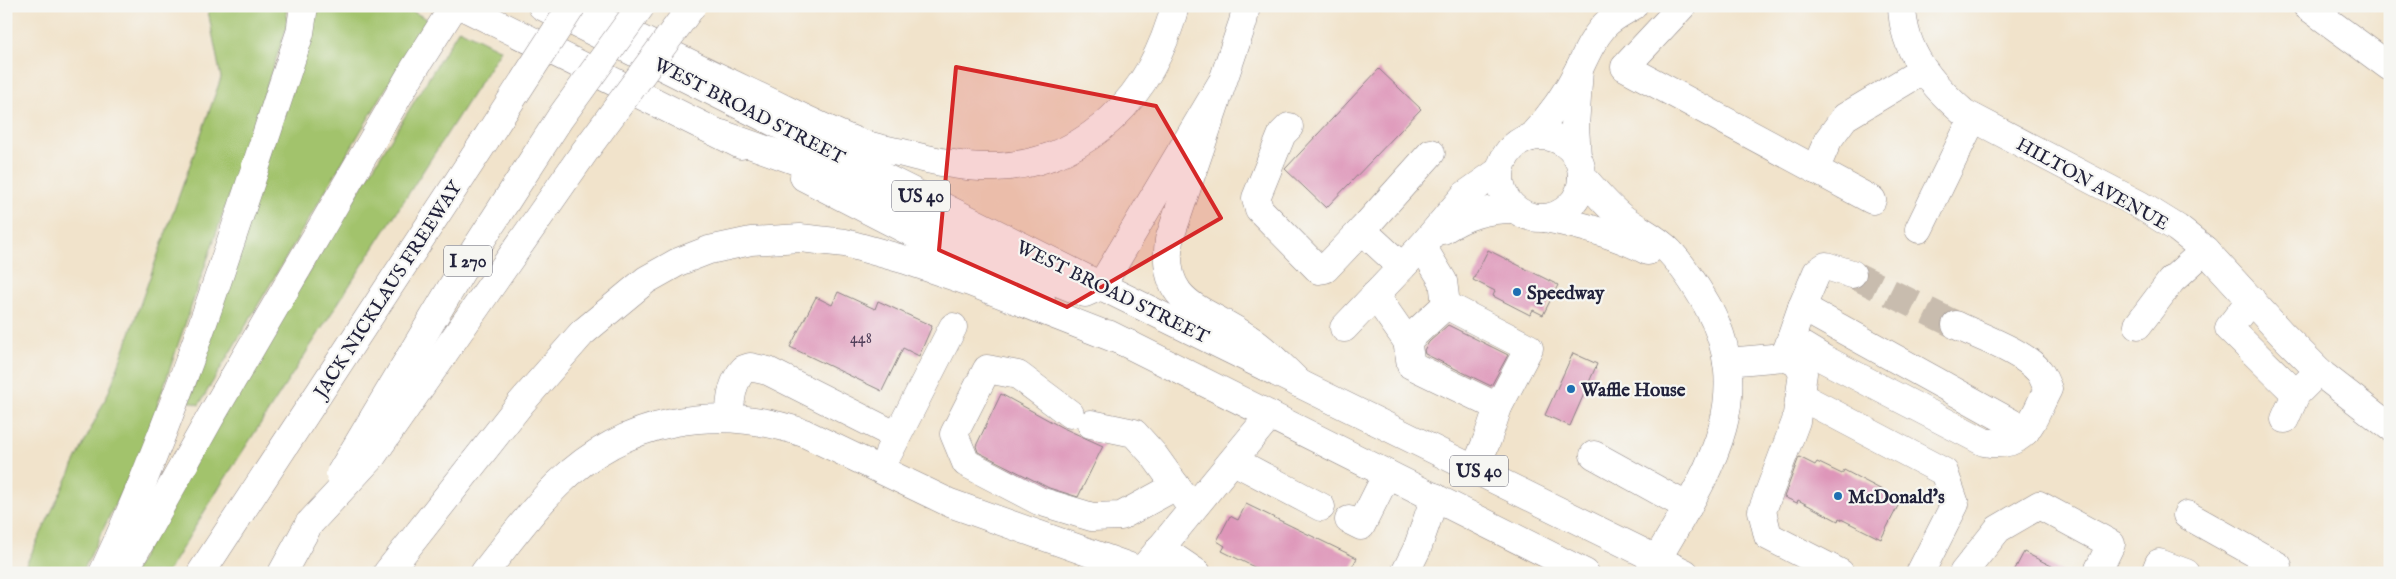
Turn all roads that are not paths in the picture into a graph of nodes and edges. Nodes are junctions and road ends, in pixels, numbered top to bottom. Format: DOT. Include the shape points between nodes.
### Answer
graph roads {
  1 [pos="304,6"];
  2 [pos="454,6"];
  3 [pos="462,6"];
  4 [pos="542,6"];
  5 [pos="573,6"];
  6 [pos="641,6"];
  7 [pos="692,6"];
  8 [pos="1175,6"];
  9 [pos="1246,6"];
  10 [pos="1633,6"];
  11 [pos="1682,6"];
  12 [pos="2307,6"];
  13 [pos="1902,10"];
  14 [pos="2390,67"];
  15 [pos="1580,68"];
  16 [pos="1922,70"];
  17 [pos="1221,84"];
  18 [pos="1973,118"];
  19 [pos="1289,126"];
  20 [pos="720,134"];
  21 [pos="1531,137"];
  22 [pos="1431,153"];
  23 [pos="1580,166"];
  24 [pos="1499,170"];
  25 [pos="1815,170"];
  26 [pos="1872,200"];
  27 [pos="1514,209"];
  28 [pos="1545,218"];
  29 [pos="1919,229"];
  30 [pos="1362,230"];
  31 [pos="1422,246"];
  32 [pos="2205,250"];
  33 [pos="1402,266"];
  34 [pos="1852,274"];
  35 [pos="1692,278"];
  36 [pos="1101,286"];
  37 [pos="1375,295"];
  38 [pos="2251,299"];
  39 [pos="1446,304"];
  40 [pos="1802,307"];
  41 [pos="1956,325"];
  42 [pos="2138,325"];
  43 [pos="953,327"];
  44 [pos="1344,328"];
  45 [pos="1407,341"];
  46 [pos="1129,344"];
  47 [pos="1788,348"];
  48 [pos="1727,362"];
  49 [pos="2319,371"];
  50 [pos="1300,384"];
  51 [pos="2296,394"];
  52 [pos="1800,396"];
  53 [pos="1498,407"];
  54 [pos="1270,415"];
  55 [pos="729,417"];
  56 [pos="2285,419"];
  57 [pos="2390,427"];
  58 [pos="2026,431"];
  59 [pos="897,436"];
  60 [pos="1594,455"];
  61 [pos="1234,461"];
  62 [pos="966,463"];
  63 [pos="880,468"];
  64 [pos="1475,469"];
  65 [pos="1387,474"];
  66 [pos="1176,486"];
  67 [pos="1435,497"];
  68 [pos="950,502"];
  69 [pos="1322,507"];
  70 [pos="1688,507"];
  71 [pos="1192,510"];
  72 [pos="2188,515"];
  73 [pos="1349,520"];
  74 [pos="306,531"];
  75 [pos="1160,548"];
  76 [pos="1653,566"];
  77 [pos="2282,570"];
  78 [pos="1141,572"];
  79 [pos="103,573"];
  80 [pos="123,573"];
  81 [pos="201,573"];
  82 [pos="282,573"];
  83 [pos="387,573"];
  84 [pos="484,573"];
  85 [pos="1197,573"];
  86 [pos="1405,573"];
  87 [pos="1585,573"];
  88 [pos="1685,573"];
  89 [pos="1840,573"];
  90 [pos="1920,573"];
  91 [pos="1963,573"];
  92 [pos="2097,573"];
  93 [pos="2155,573"];
  94 [pos="2186,573"];
  1 -- 79 [label="main road" via="300,33 176,401"];
  2 -- 80 [label="main road" via="210,418"];
  3 -- 20 [label="main road, WEST BROAD STREET / US 40"];
  4 -- 36 [label="main road, WEST BROAD STREET / US 40"];
  5 -- 8 [label="main road" via="856,142 940,163 995,167 1055,156 1116,117 1156,62"];
  5 -- 81 [label="main road, JACK NICKLAUS FREEWAY / I 270, bridge"];
  6 -- 74 [label="main road, I 270, bridge" via="560,118 465,265"];
  7 -- 74 [label="main road, bridge" via="373,455"];
  9 -- 17 [label="main road"];
  10 -- 15 [label="main road" via="1605,25 1592,41"];
  11 -- 25 [label="main road" via="1625,67"];
  12 -- 14 [label="main road"];
  13 -- 16 [label="main road, HILTON AVENUE" via="1916,61"];
  15 -- 21 [label="main road" via="1542,126"];
  15 -- 23 [label="main road" via="1575,126"];
  16 -- 18 [label="main road, HILTON AVENUE" via="1942,94"];
  16 -- 25 [label="main road" via="1845,117 1828,140"];
  17 -- 36 [label="main road"];
  17 -- 50 [label="main road" via="1169,240 1168,274 1178,294 1192,306 1249,338"];
  18 -- 29 [label="main road"];
  18 -- 32 [label="main road, HILTON AVENUE" via="2140,204"];
  19 -- 30 [label="main road" via="1282,134 1256,198 1259,209 1323,271"];
  20 -- 36 [label="main road" via="808,165 1085,293"];
  20 -- 46 [label="main road, WEST BROAD STREET / US 40"];
  21 -- 23 [label="main road" via="1556,139 1573,150"];
  21 -- 24 [label="main road" via="1513,146"];
  22 -- 30 [label="main road"];
  23 -- 28 [label="main road" via="1581,188 1576,200 1554,217"];
  23 -- 35 [label="main road" via="1605,202 1625,220 1651,235"];
  24 -- 27 [label="main road" via="1504,198"];
  24 -- 31 [label="main road" via="1465,195"];
  25 -- 26 [label="main road"];
  27 -- 28 [label="main road" via="1526,216"];
  27 -- 31 [label="main road" via="1473,213"];
  28 -- 35 [label="main road" via="1624,239"];
  30 -- 33 [label="main road"];
  31 -- 33 [label="main road"];
  31 -- 39 [label="main road" via="1443,280"];
  32 -- 38 [label="main road, HILTON AVENUE"];
  32 -- 42 [label="main road" via="2171,281"];
  33 -- 37 [label="main road"];
  34 -- 40 [label="main road" via="1826,266 1817,272"];
  35 -- 48 [label="main road" via="1713,317"];
  36 -- 50 [label="main road, WEST BROAD STREET / US 40"];
  37 -- 44 [label="main road"];
  37 -- 45 [label="main road"];
  38 -- 49 [label="main road, HILTON AVENUE"];
  38 -- 51 [label="main road" via="2229,328"];
  39 -- 45 [label="main road"];
  39 -- 53 [label="main road" via="1529,348"];
  40 -- 47 [label="main road"];
  40 -- 58 [label="main road"];
  41 -- 58 [label="main road" via="2024,358 2039,371 2048,389"];
  43 -- 59 [label="main road"];
  45 -- 53 [label="main road" via="1412,365"];
  46 -- 54 [label="main road, WEST BROAD STREET / US 40"];
  46 -- 83 [label="main road" via="970,282 845,243 800,238 751,241 709,250 646,280 582,333 521,403"];
  47 -- 48 [label="main road"];
  47 -- 52 [label="main road" via="1803,373"];
  47 -- 58 [label="main road" via="1824,359 1984,442 2000,445 2014,442"];
  48 -- 70 [label="main road" via="1730,378 1728,411 1720,441"];
  49 -- 51 [label="main road"];
  49 -- 57 [label="main road, HILTON AVENUE"];
  50 -- 64 [label="main road, WEST BROAD STREET / US 40"];
  51 -- 56 [label="main road"];
  52 -- 89 [label="main road" via="1796,421 1762,510 1768,536"];
  52 -- 90 [label="main road" via="1944,472 1955,504"];
  53 -- 64 [label="main road"];
  54 -- 61 [label="main road"];
  54 -- 65 [label="main road, WEST BROAD STREET / US 40"];
  55 -- 59 [label="main road" via="737,376 744,369 758,368"];
  55 -- 63 [label="main road" via="781,425"];
  55 -- 84 [label="main road" via="694,418 665,424 608,447 582,464 538,505"];
  59 -- 63 [label="main road"];
  60 -- 70 [label="main road"];
  61 -- 69 [label="main road"];
  61 -- 71 [label="main road"];
  62 -- 66 [label="main road" via="1040,501 1092,517 1121,516"];
  62 -- 66 [label="main road" via="954,434 987,369 1018,375 1080,419 1134,433 1154,454"];
  62 -- 68 [label="main road"];
  63 -- 68 [label="main road"];
  64 -- 76 [label="main road, WEST BROAD STREET / US 40"];
  65 -- 67 [label="main road, WEST BROAD STREET / US 40"];
  65 -- 73 [label="main road" via="1361,526"];
  66 -- 71 [label="main road"];
  67 -- 86 [label="main road"];
  67 -- 87 [label="main road, WEST BROAD STREET / US 40"];
  68 -- 78 [label="main road"];
  70 -- 76 [label="main road"];
  71 -- 75 [label="main road"];
  72 -- 77 [label="main road"];
  74 -- 82 [label="main road, I 270"];
  75 -- 78 [label="main road"];
  75 -- 85 [label="main road"];
  76 -- 88 [label="main road, WEST BROAD STREET / US 40"];
  91 -- 92 [label="main road" via="1998,529 2039,505 2111,544"];
  93 -- 94 [label="main road" via="2159,563"];
}
